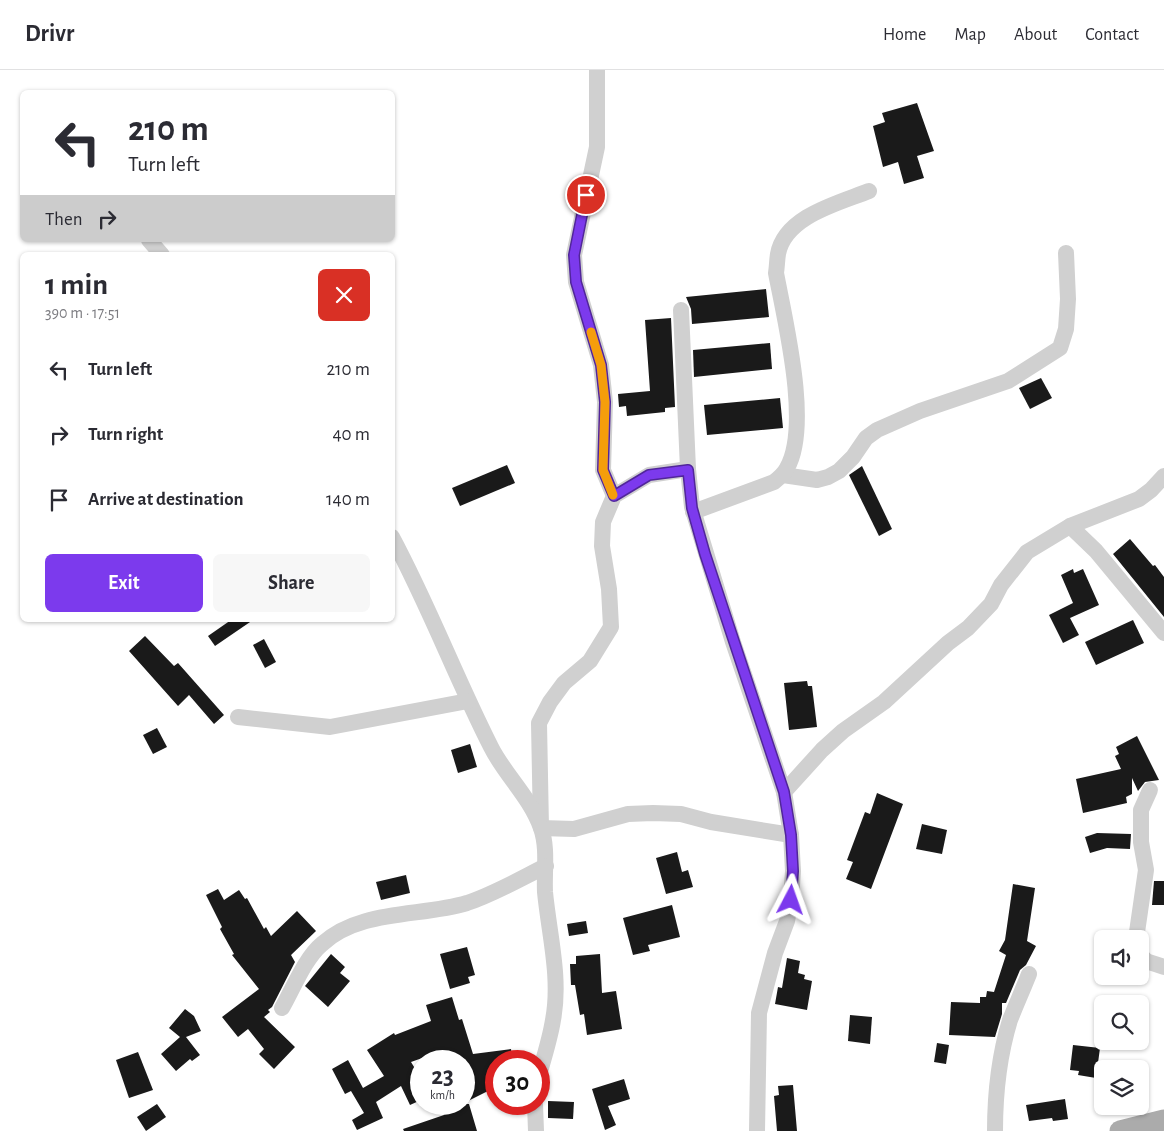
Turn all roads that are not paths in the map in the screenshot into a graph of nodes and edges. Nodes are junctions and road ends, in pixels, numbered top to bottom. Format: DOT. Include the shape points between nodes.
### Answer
graph roads {
  1 [pos="597,70"];
  2 [pos="870,191"];
  3 [pos="151,242"];
  4 [pos="159,252"];
  5 [pos="1066,253"];
  6 [pos="681,310"];
  7 [pos="688,470"];
  8 [pos="782,475"];
  9 [pos="1164,476"];
  10 [pos="614,496"];
  11 [pos="694,512"];
  12 [pos="1070,526"];
  13 [pos="395,543"];
  14 [pos="1164,633"];
  15 [pos="468,701"];
  16 [pos="238,717"];
  17 [pos="1150,790"];
  18 [pos="784,792"];
  19 [pos="541,828"];
  20 [pos="791,835"];
  21 [pos="546,866"];
  22 [pos="1137,930"];
  23 [pos="1149,963"];
  24 [pos="1164,968"];
  25 [pos="1029,974"];
  26 [pos="282,1008"];
  27 [pos="546,1050"];
  28 [pos="535,1115"];
  29 [pos="1164,1120"];
  30 [pos="536,1131"];
  31 [pos="757,1131"];
  32 [pos="995,1131"];
  33 [pos="1120,1131"];
  1 -- 10 [label="street" via="596,147 574,255 576,282 601,365 605,402 603,470"];
  2 -- 8 [label="street" via="814,212 786,236 778,252 776,273 797,404 794,446"];
  3 -- 4 [label="street"];
  5 -- 8 [label="street" via="1068,299 1066,329 1060,348 1008,381 920,411 877,430 866,438 839,471 828,477 817,480"];
  6 -- 7 [label="street"];
  7 -- 10 [label="street" via="649,475"];
  7 -- 11 [label="street"];
  8 -- 11 [label="street" via="774,482"];
  9 -- 12 [label="street" via="1139,499"];
  10 -- 19 [label="street" via="603,522 611,627 590,661 564,683 539,723"];
  11 -- 18 [label="street"];
  12 -- 14 [label="street"];
  12 -- 18 [label="street" via="1027,552 1001,585 991,604 968,628 884,702 843,731"];
  13 -- 15 [label="street" via="415,579"];
  15 -- 16 [label="street" via="330,727"];
  15 -- 19 [label="street" via="499,763 525,798"];
  17 -- 22 [label="street" via="1142,810 1141,842 1146,870"];
  18 -- 20 [label="street"];
  19 -- 20 [label="street" via="574,829 628,814 653,813 681,814"];
  19 -- 21 [label="street"];
  20 -- 31 [label="street" via="790,907 758,1013"];
  21 -- 26 [label="street" via="465,904 388,916 336,934 313,953"];
  21 -- 27 [label="street" via="545,890 555,985 554,1020"];
  23 -- 24 [label="street"];
  25 -- 32 [label="street" via="1010,1021 1001,1058"];
  28 -- 30 [label="street"];
  29 -- 33 [label="main road"];
}
